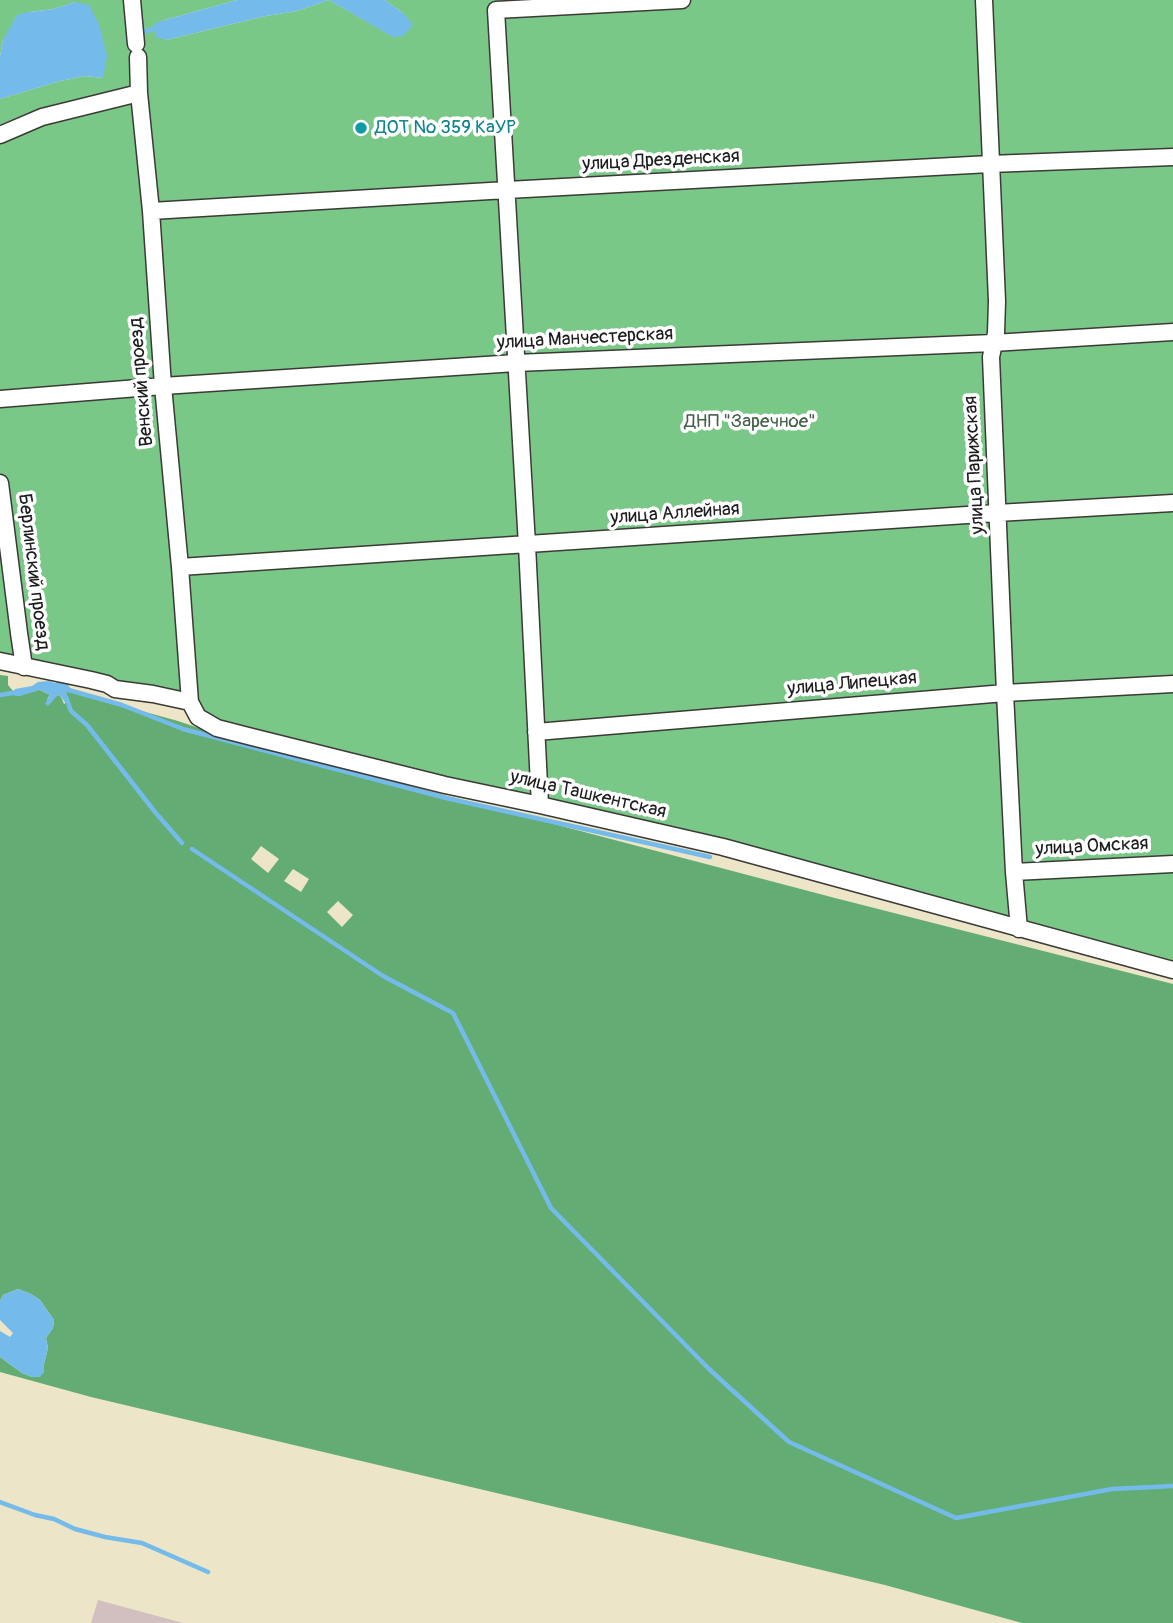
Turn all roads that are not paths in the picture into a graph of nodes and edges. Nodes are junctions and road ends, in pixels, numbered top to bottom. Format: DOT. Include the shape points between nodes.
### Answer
graph roads {
  1 [pos="132,0"];
  2 [pos="682,0"];
  3 [pos="984,0"];
  4 [pos="139,93"];
  5 [pos="0,135"];
  6 [pos="1173,157"];
  7 [pos="990,164"];
  8 [pos="507,190"];
  9 [pos="151,211"];
  10 [pos="1173,332"];
  11 [pos="993,343"];
  12 [pos="516,363"];
  13 [pos="163,386"];
  14 [pos="0,399"];
  15 [pos="0,483"];
  16 [pos="1173,503"];
  17 [pos="997,513"];
  18 [pos="527,545"];
  19 [pos="180,566"];
  20 [pos="0,661"];
  21 [pos="24,667"];
  22 [pos="1173,684"];
  23 [pos="1005,693"];
  24 [pos="190,702"];
  25 [pos="536,732"];
  26 [pos="540,805"];
  27 [pos="1173,864"];
  28 [pos="1014,872"];
  29 [pos="1019,929"];
  30 [pos="1173,970"];
  1 -- 4 [label="street, Венский проезд"];
  2 -- 8 [label="street" via="496,10"];
  3 -- 7 [label="street, улица Парижская"];
  4 -- 5 [label="street" via="42,117"];
  4 -- 9 [label="street, Венский проезд"];
  6 -- 7 [label="street, улица Дрезденская"];
  7 -- 8 [label="street, улица Дрезденская"];
  7 -- 11 [label="street, улица Парижская" via="997,301"];
  8 -- 9 [label="street, улица Дрезденская"];
  8 -- 12 [label="street"];
  9 -- 13 [label="street, Венский проезд"];
  10 -- 11 [label="street, улица Манчестерская"];
  11 -- 12 [label="street, улица Манчестерская"];
  11 -- 17 [label="street, улица Парижская"];
  12 -- 13 [label="street, улица Манчестерская"];
  12 -- 18 [label="street"];
  13 -- 14 [label="street, улица Манчестерская"];
  13 -- 19 [label="street, Венский проезд"];
  15 -- 21 [label="street, Берлинский проезд"];
  16 -- 17 [label="street, улица Аллейная"];
  17 -- 18 [label="street, улица Аллейная"];
  17 -- 23 [label="street, улица Парижская"];
  18 -- 19 [label="street, улица Аллейная"];
  18 -- 25 [label="street"];
  19 -- 24 [label="street, Венский проезд"];
  20 -- 21 [label="street"];
  21 -- 24 [label="street"];
  22 -- 23 [label="street, улица Липецкая"];
  23 -- 25 [label="street, улица Липецкая"];
  23 -- 28 [label="street, улица Парижская"];
  24 -- 26 [label="street, улица Ташкентская" via="198,717 217,727"];
  25 -- 26 [label="street"];
  26 -- 29 [label="street, улица Ташкентская" via="723,847"];
  27 -- 28 [label="street, улица Омская"];
  28 -- 29 [label="street, улица Парижская"];
  29 -- 30 [label="street, улица Ташкентская"];
}
